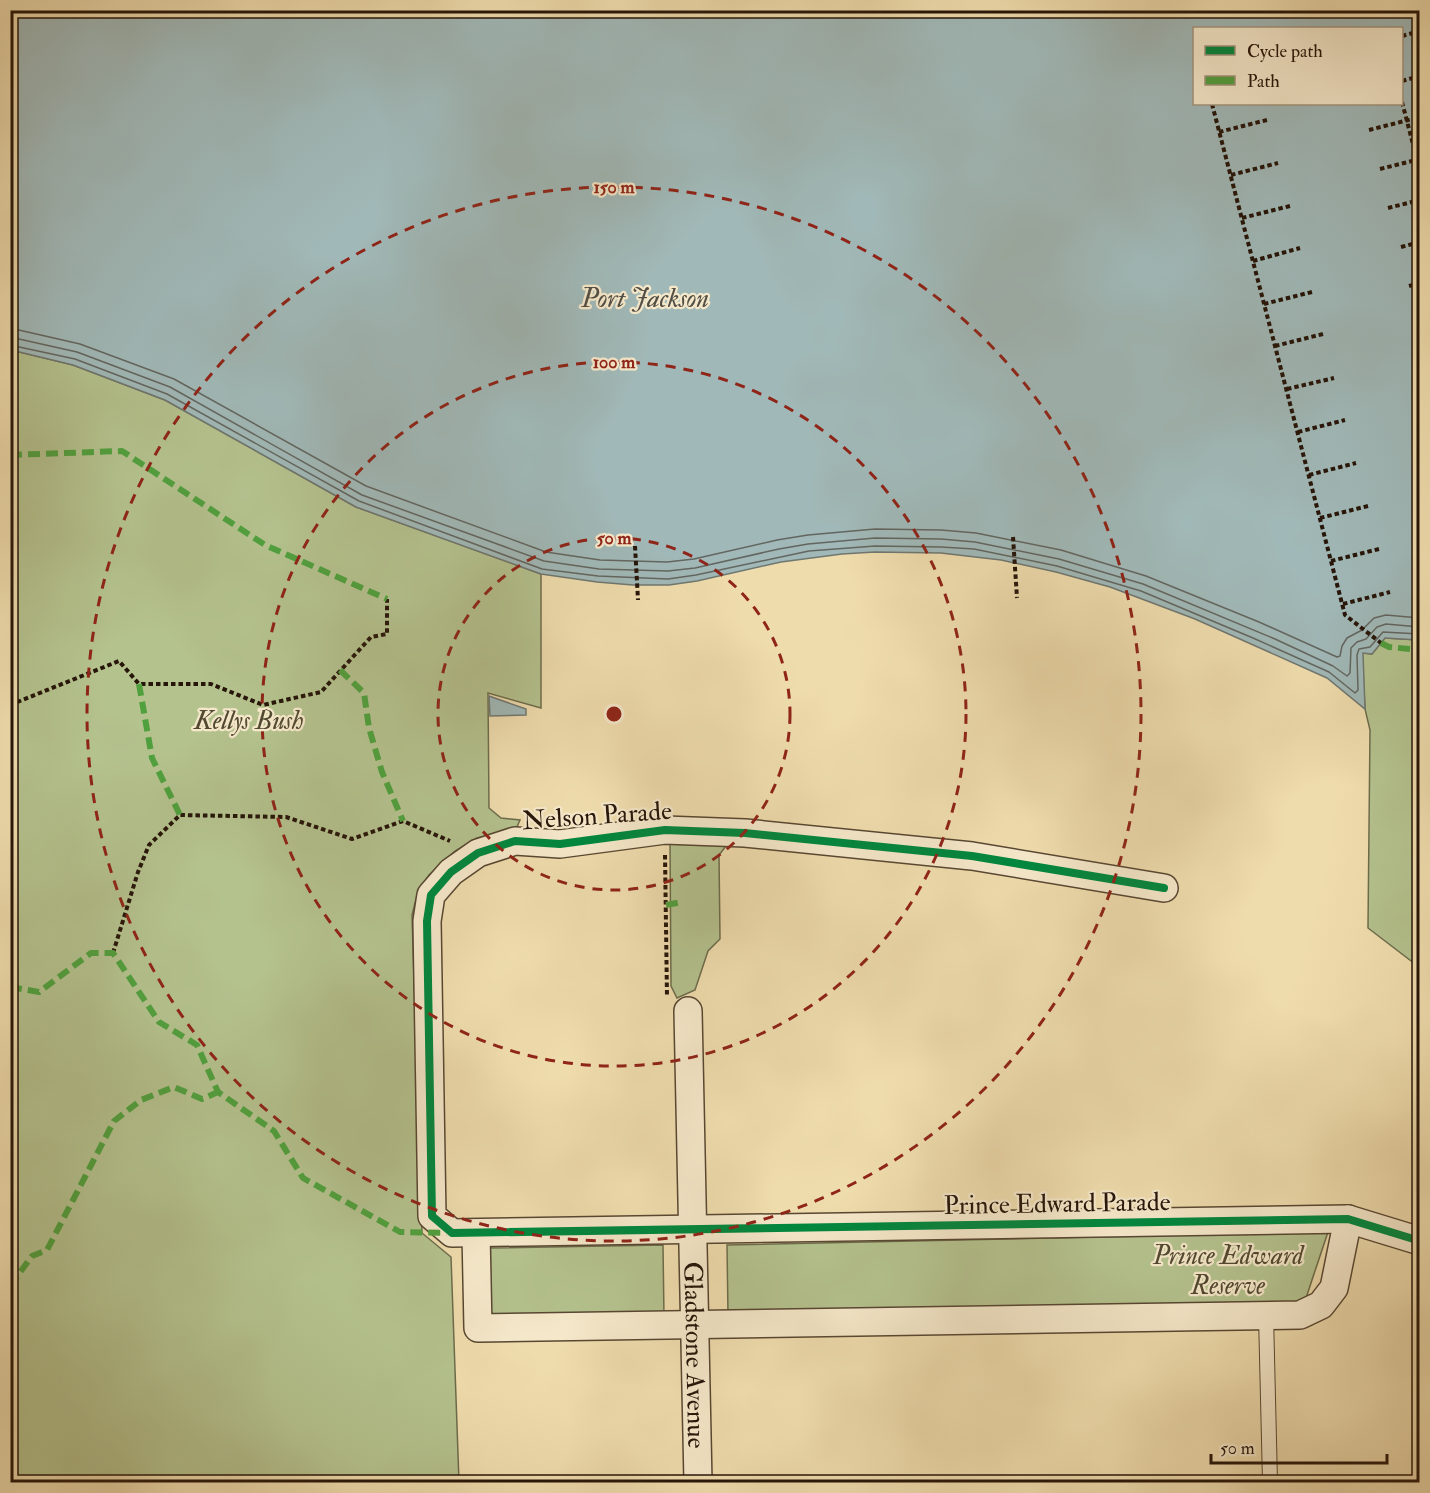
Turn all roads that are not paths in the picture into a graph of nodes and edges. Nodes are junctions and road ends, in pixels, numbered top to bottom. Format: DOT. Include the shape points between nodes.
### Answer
graph roads {
  1 [pos="1164,888"];
  2 [pos="688,1011"];
  3 [pos="1348,1219"];
  4 [pos="693,1229"];
  5 [pos="464,1233"];
  6 [pos="1419,1241"];
  7 [pos="1266,1315"];
  8 [pos="695,1324"];
  9 [pos="698,1482"];
  10 [pos="1270,1482"];
  1 -- 5 [label="street, Nelson Parade" via="972,856 745,833 665,830 560,844 515,841 478,853 451,872 431,895 427,921 432,1216"];
  2 -- 4 [label="street, Gladstone Avenue"];
  3 -- 4 [label="street, Prince Edward Parade"];
  3 -- 6 [label="street, Prince Edward Parade"];
  3 -- 7 [label="street" via="1334,1288 1321,1305 1300,1315"];
  4 -- 5 [label="street, Prince Edward Parade"];
  4 -- 8 [label="street, Gladstone Avenue"];
  5 -- 8 [label="street" via="478,1328"];
  7 -- 8 [label="street"];
  7 -- 10 [label="lane"];
  8 -- 9 [label="street, Gladstone Avenue"];
}
